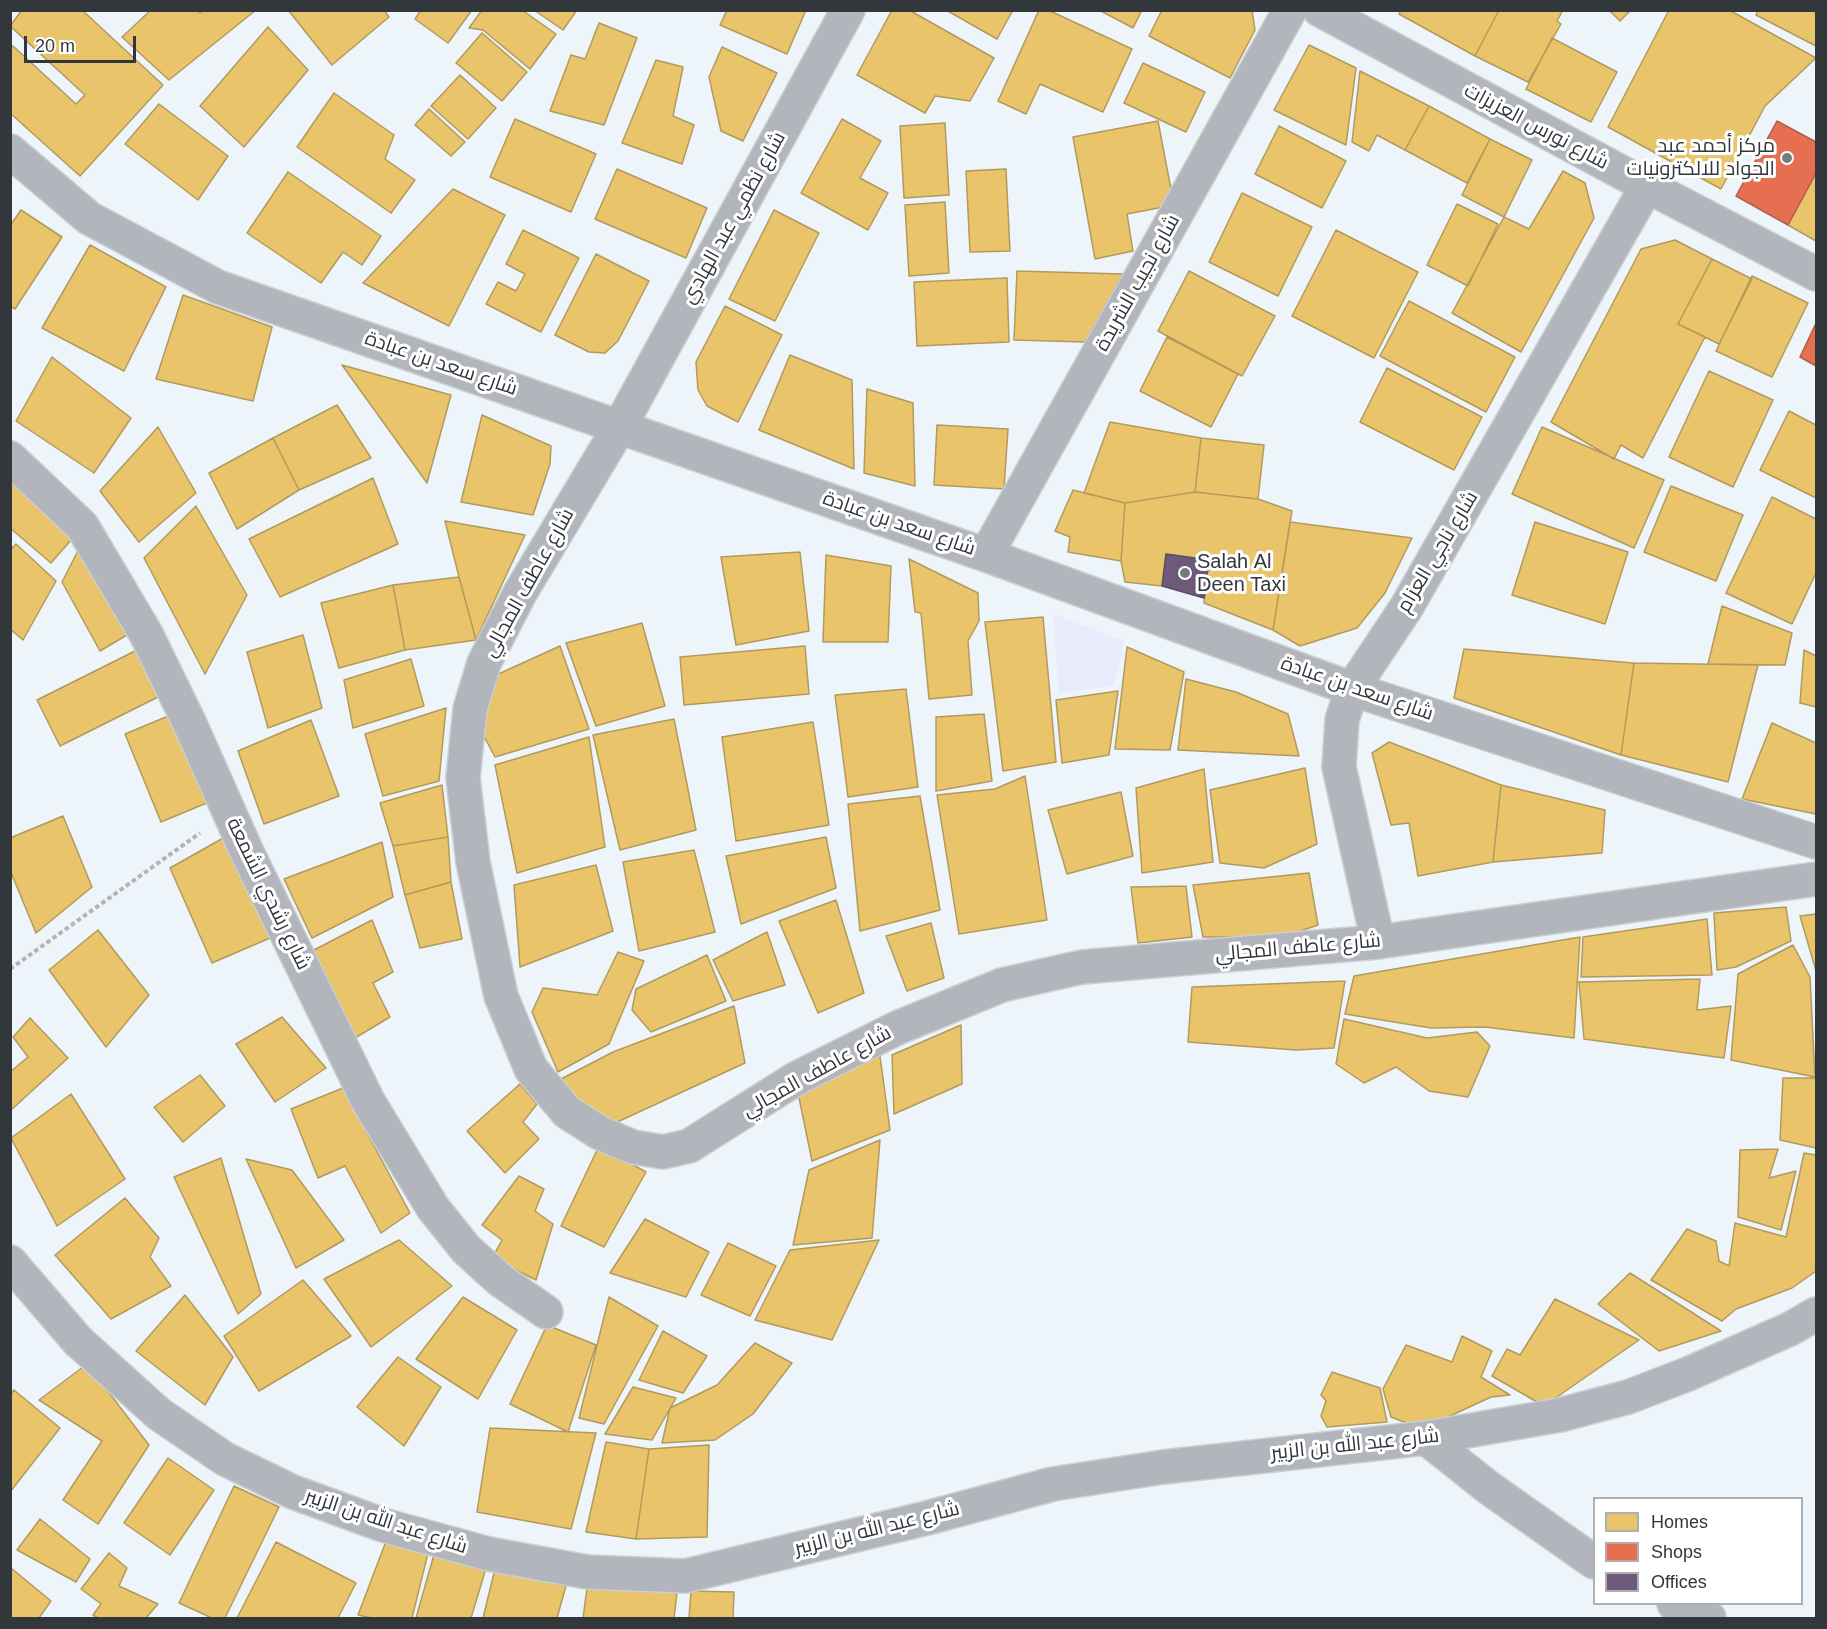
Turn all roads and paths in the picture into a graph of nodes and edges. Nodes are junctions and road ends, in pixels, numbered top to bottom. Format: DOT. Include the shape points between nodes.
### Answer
graph roads {
  1 [pos="848,10"];
  2 [pos="1290,10"];
  3 [pos="1320,10"];
  4 [pos="10,152"];
  5 [pos="1647,186"];
  6 [pos="1816,274"];
  7 [pos="620,426"];
  8 [pos="10,458"];
  9 [pos="986,555"];
  10 [pos="1352,689"];
  11 [pos="228,812"];
  12 [pos="1816,842"];
  13 [pos="1816,879"];
  14 [pos="1378,942"];
  15 [pos="10,969"];
  16 [pos="10,1262"];
  17 [pos="546,1312"];
  18 [pos="1816,1314"];
  19 [pos="1426,1438"];
  20 [pos="1593,1561"];
  21 [pos="1676,1605"];
  22 [pos="1709,1618"];
  1 -- 7 [label="street, شارع نظمي عبد الهادي"];
  2 -- 9 [label="street, شارع نجيب الشريدة"];
  3 -- 5 [label="street, شارع نورس العزيزات"];
  4 -- 7 [label="street, شارع سعد بن عبادة" via="88,218 218,287"];
  5 -- 6 [label="street, شارع نورس العزيزات"];
  5 -- 10 [label="street, شارع ناجي العزام" via="1406,608"];
  7 -- 9 [label="street, شارع سعد بن عبادة"];
  7 -- 14 [label="street, شارع عاطف المجالي" via="520,593 484,663 470,709 463,778 473,862 501,996 531,1069 567,1112 600,1133 633,1147 663,1152 689,1146 797,1078 897,1028 1002,985 1082,967"];
  8 -- 11 [label="street, شارع رشدي الشمعة" via="82,526 108,566 161,664"];
  9 -- 10 [label="street, شارع سعد بن عبادة"];
  10 -- 12 [label="street, شارع سعد بن عبادة"];
  10 -- 14 [label="street, شارع ناجي العزام" via="1342,720 1339,767"];
  11 -- 15 [label="path"];
  11 -- 17 [label="street, شارع رشدي الشمعة" via="368,1101 433,1208 466,1249 500,1280"];
  13 -- 14 [label="street, شارع عاطف المجالي"];
  16 -- 19 [label="street, شارع عبد الله بن الزبير" via="78,1341 159,1414 225,1459 292,1492 383,1525 489,1554 587,1572 685,1576 1053,1484 1175,1465"];
  18 -- 19 [label="street, شارع عبد الله بن الزبير" via="1790,1329 1628,1397 1560,1415"];
  19 -- 20 [label="street"];
  21 -- 22 [label="street"];
}
